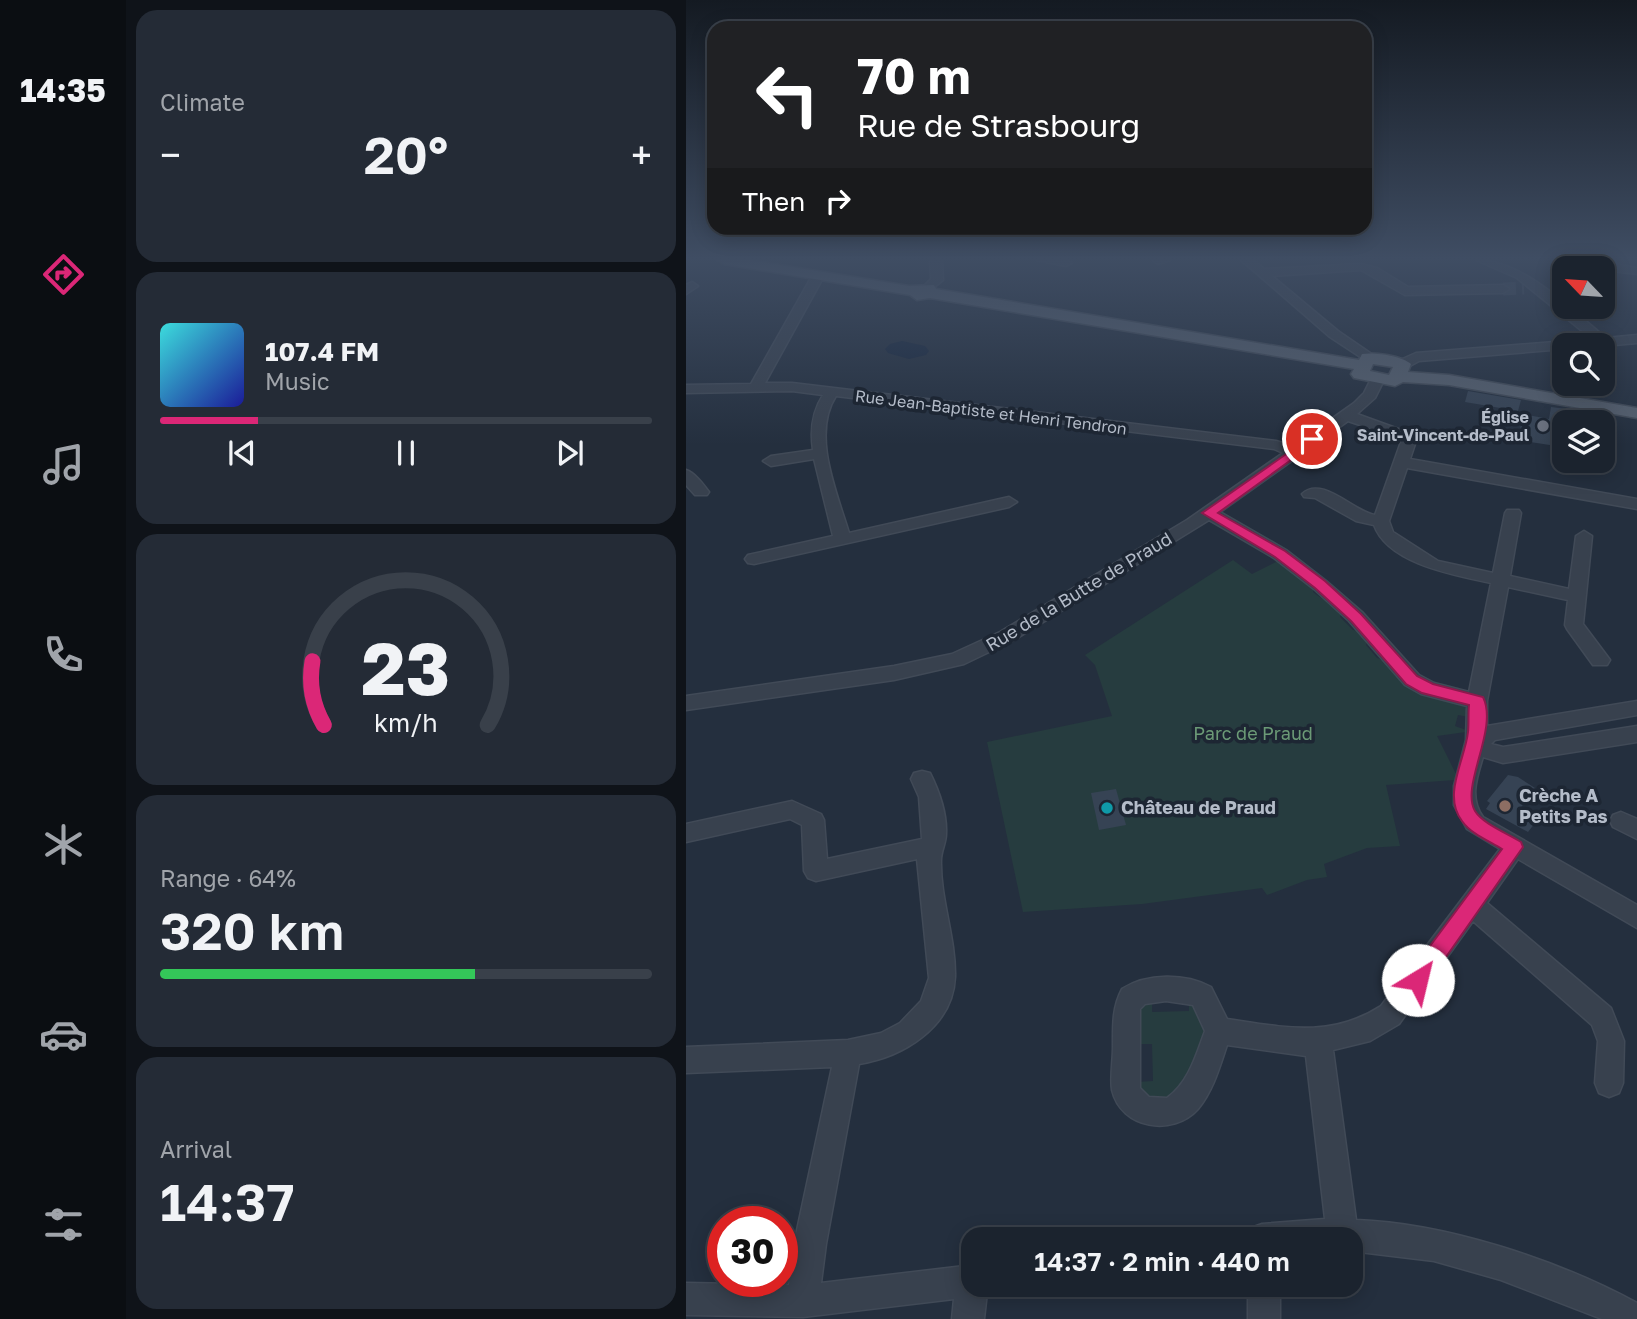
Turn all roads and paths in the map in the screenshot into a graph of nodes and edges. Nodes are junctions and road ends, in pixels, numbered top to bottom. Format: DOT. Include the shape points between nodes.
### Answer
graph roads {
  1 [pos="794,322"];
  2 [pos="1114,322"];
  3 [pos="1319,322"];
  4 [pos="1576,322"];
  5 [pos="1591,333"];
  6 [pos="1637,339"];
  7 [pos="1615,341"];
  8 [pos="1552,346"];
  9 [pos="1366,362"];
  10 [pos="1400,370"];
  11 [pos="1378,378"];
  12 [pos="757,386"];
  13 [pos="686,389"];
  14 [pos="832,392"];
  15 [pos="1637,413"];
  16 [pos="1346,415"];
  17 [pos="1249,442"];
  18 [pos="1296,452"];
  19 [pos="820,453"];
  20 [pos="771,461"];
  21 [pos="1402,461"];
  22 [pos="1310,494"];
  23 [pos="1009,502"];
  24 [pos="1637,504"];
  25 [pos="1209,513"];
  26 [pos="1513,513"];
  27 [pos="1381,521"];
  28 [pos="1584,536"];
  29 [pos="842,539"];
  30 [pos="754,559"];
  31 [pos="1501,581"];
  32 [pos="1578,597"];
  33 [pos="1600,660"];
  34 [pos="1477,701"];
  35 [pos="686,703"];
  36 [pos="1629,710"];
  37 [pos="1637,733"];
  38 [pos="1475,747"];
  39 [pos="922,779"];
  40 [pos="686,833"];
  41 [pos="933,846"];
  42 [pos="1514,847"];
  43 [pos="1472,905"];
  44 [pos="1637,916"];
  45 [pos="1218,1031"];
  46 [pos="1318,1041"];
  47 [pos="848,1053"];
  48 [pos="686,1060"];
  49 [pos="1609,1083"];
  50 [pos="1341,1227"];
  51 [pos="1363,1235"];
  52 [pos="961,1282"];
  53 [pos="971,1297"];
  54 [pos="1264,1297"];
  55 [pos="686,1298"];
  56 [pos="803,1301"];
  57 [pos="1631,1313"];
  58 [pos="968,1319"];
  59 [pos="1264,1319"];
  1 -- 12 [label="street"];
  2 -- 9 [label="main road"];
  3 -- 9 [label="street"];
  4 -- 5 [label="street"];
  6 -- 7 [label="street"];
  8 -- 10 [label="street" via="1416,357"];
  9 -- 10 [label="main road"];
  9 -- 11 [label="main road" via="1360,374"];
  10 -- 11 [label="main road" via="1395,381"];
  10 -- 15 [label="main road"];
  11 -- 16 [label="street, Rue de la Butte de Praud" via="1370,395"];
  12 -- 13 [label="street, Rue Jean-Baptiste et Henri Tendron"];
  12 -- 14 [label="street, Rue Jean-Baptiste et Henri Tendron"];
  14 -- 17 [label="street, Rue Jean-Baptiste et Henri Tendron"];
  14 -- 19 [label="street" via="817,434"];
  16 -- 18 [label="street, Rue de la Butte de Praud"];
  16 -- 21 [label="street" via="1408,434"];
  17 -- 18 [label="street, Rue Jean-Baptiste et Henri Tendron"];
  18 -- 25 [label="street, Rue de la Butte de Praud"];
  19 -- 20 [label="street"];
  19 -- 29 [label="street"];
  21 -- 24 [label="street"];
  21 -- 27 [label="street"];
  22 -- 27 [label="street" via="1318,493 1362,518"];
  23 -- 29 [label="street"];
  25 -- 34 [label="street" via="1280,554 1320,584 1412,680"];
  25 -- 35 [label="street, Rue de la Butte de Praud" via="1007,636 957,659 894,673"];
  26 -- 31 [label="street"];
  27 -- 31 [label="street" via="1386,535 1432,565"];
  28 -- 32 [label="street"];
  29 -- 30 [label="street"];
  31 -- 32 [label="street"];
  31 -- 34 [label="street"];
  32 -- 33 [label="street" via="1574,625"];
  34 -- 38 [label="street"];
  36 -- 37 [label="street"];
  36 -- 38 [label="street" via="1489,733"];
  37 -- 38 [label="street" via="1503,755"];
  38 -- 42 [label="street" via="1462,796 1468,815"];
  39 -- 41 [label="street" via="930,797"];
  40 -- 41 [label="street" via="792,810 813,820 816,870"];
  41 -- 47 [label="street" via="929,859 942,978 936,1002 918,1028 905,1037 872,1050"];
  42 -- 43 [label="street"];
  42 -- 44 [label="street"];
  43 -- 46 [label="street" via="1390,1015 1370,1028"];
  43 -- 49 [label="street" via="1602,1017 1611,1041"];
  45 -- 45 [label="street" via="1191,1098 1182,1107 1161,1114 1129,1098 1127,1009 1131,998 1144,991 1190,989 1206,1002"];
  45 -- 46 [label="street" via="1290,1042"];
  46 -- 50 [label="street"];
  47 -- 48 [label="street"];
  47 -- 56 [label="street"];
  51 -- 57 [label="street" via="1466,1252"];
  52 -- 56 [label="street"];
  53 -- 58 [label="street"];
  54 -- 59 [label="street"];
  55 -- 56 [label="street"];
}
